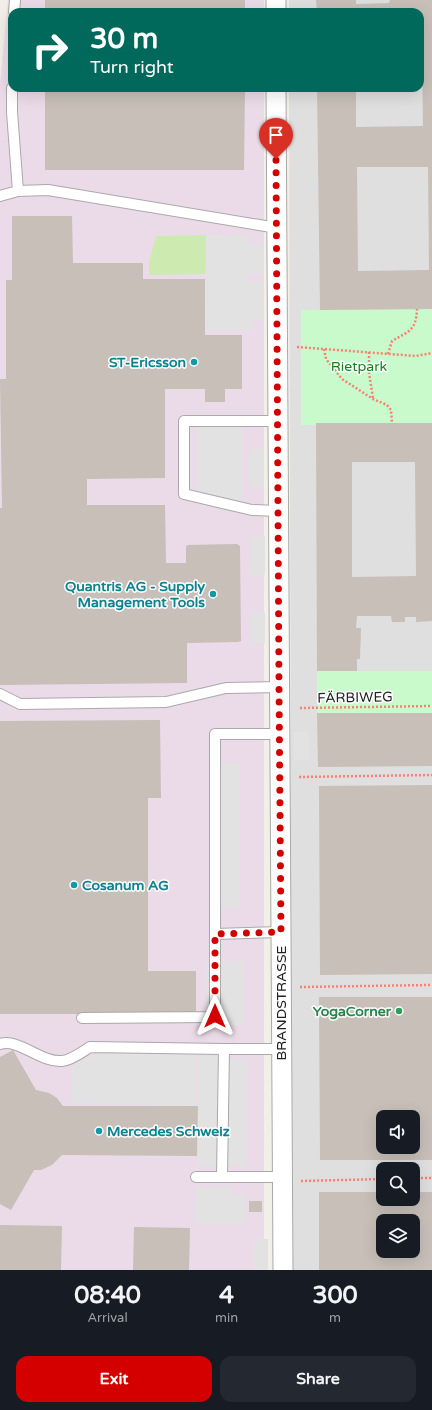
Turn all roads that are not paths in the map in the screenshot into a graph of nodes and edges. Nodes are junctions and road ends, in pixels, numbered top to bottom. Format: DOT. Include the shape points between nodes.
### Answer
graph roads {
  1 [pos="12,92"];
  2 [pos="276,92"];
  3 [pos="18,191"];
  4 [pos="0,196"];
  5 [pos="277,228"];
  6 [pos="278,421"];
  7 [pos="278,511"];
  8 [pos="279,687"];
  9 [pos="0,694"];
  10 [pos="280,734"];
  11 [pos="281,932"];
  12 [pos="215,934"];
  13 [pos="82,1018"];
  14 [pos="0,1044"];
  15 [pos="224,1049"];
  16 [pos="281,1049"];
  17 [pos="196,1177"];
  18 [pos="222,1177"];
  19 [pos="282,1179"];
  20 [pos="283,1270"];
  1 -- 3 [label="lane"];
  2 -- 5 [label="street, BRANDSTRASSE"];
  3 -- 4 [label="lane"];
  3 -- 5 [label="lane" via="48,190"];
  5 -- 6 [label="street, BRANDSTRASSE"];
  6 -- 7 [label="street, BRANDSTRASSE"];
  6 -- 7 [label="lane" via="184,420 184,494 252,510"];
  7 -- 8 [label="street, BRANDSTRASSE"];
  8 -- 9 [label="lane" via="226,688 166,702 20,704"];
  8 -- 10 [label="street, BRANDSTRASSE"];
  10 -- 11 [label="street, BRANDSTRASSE"];
  10 -- 12 [label="lane" via="215,734"];
  11 -- 12 [label="lane"];
  11 -- 16 [label="street, BRANDSTRASSE"];
  12 -- 13 [label="lane" via="215,1016"];
  14 -- 15 [label="lane" via="9,1042 47,1059 62,1061 90,1047"];
  15 -- 16 [label="lane"];
  15 -- 18 [label="lane"];
  16 -- 19 [label="street, BRANDSTRASSE"];
  17 -- 18 [label="lane"];
  18 -- 19 [label="lane"];
  19 -- 20 [label="street, BRANDSTRASSE"];
}
